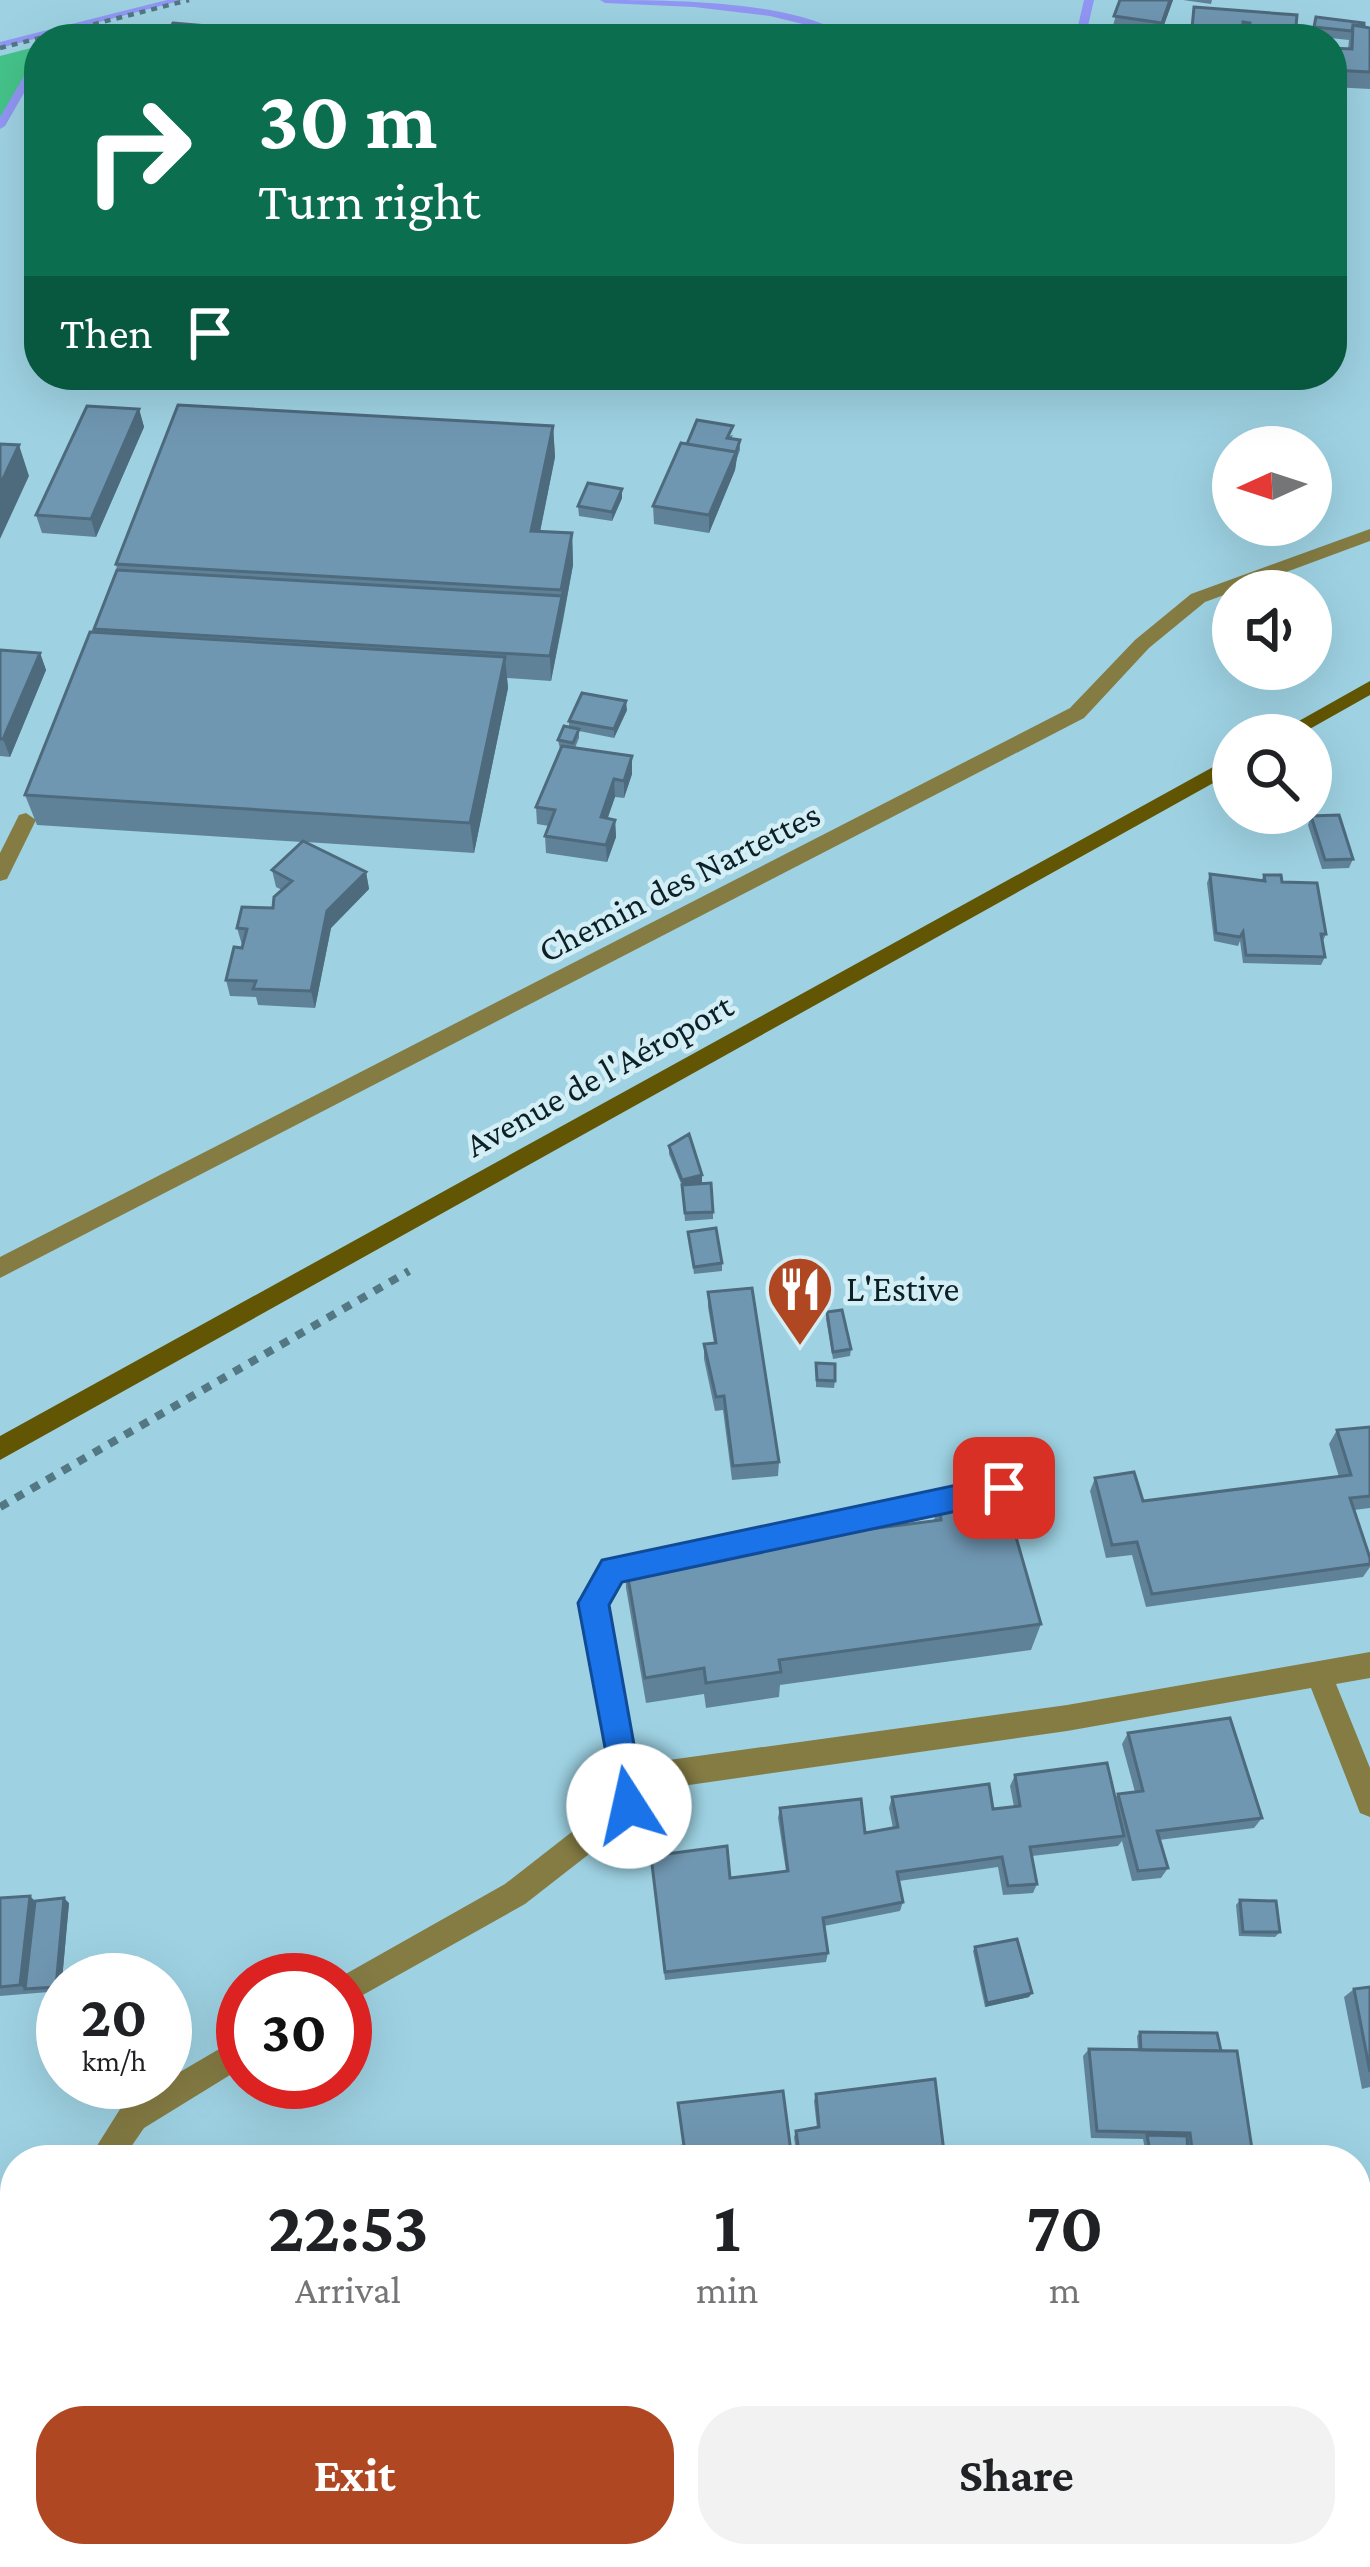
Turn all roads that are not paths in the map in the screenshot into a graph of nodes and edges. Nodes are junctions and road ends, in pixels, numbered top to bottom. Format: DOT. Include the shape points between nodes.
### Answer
graph roads {
  1 [pos="1370,535"];
  2 [pos="1370,687"];
  3 [pos="1322,714"];
  4 [pos="1212,775"];
  5 [pos="26,820"];
  6 [pos="0,874"];
  7 [pos="0,1268"];
  8 [pos="0,1449"];
  9 [pos="1004,1488"];
  10 [pos="1370,1665"];
  11 [pos="1319,1674"];
  12 [pos="1370,1803"];
  13 [pos="629,1806"];
  14 [pos="372,1975"];
  15 [pos="216,2066"];
  16 [pos="114,2145"];
  1 -- 7 [label="street, Chemin des Nartettes" via="1198,598 1077,712"];
  2 -- 3 [label="main road"];
  4 -- 8 [label="main road, Avenue de l'Aéroport"];
  5 -- 6 [label="street"];
  9 -- 13 [label="street" via="613,1570 593,1603"];
  10 -- 11 [label="street"];
  11 -- 12 [label="street"];
  11 -- 13 [label="street" via="669,1774"];
  13 -- 14 [label="street" via="514,1894"];
  15 -- 16 [label="street" via="133,2117"];
}
